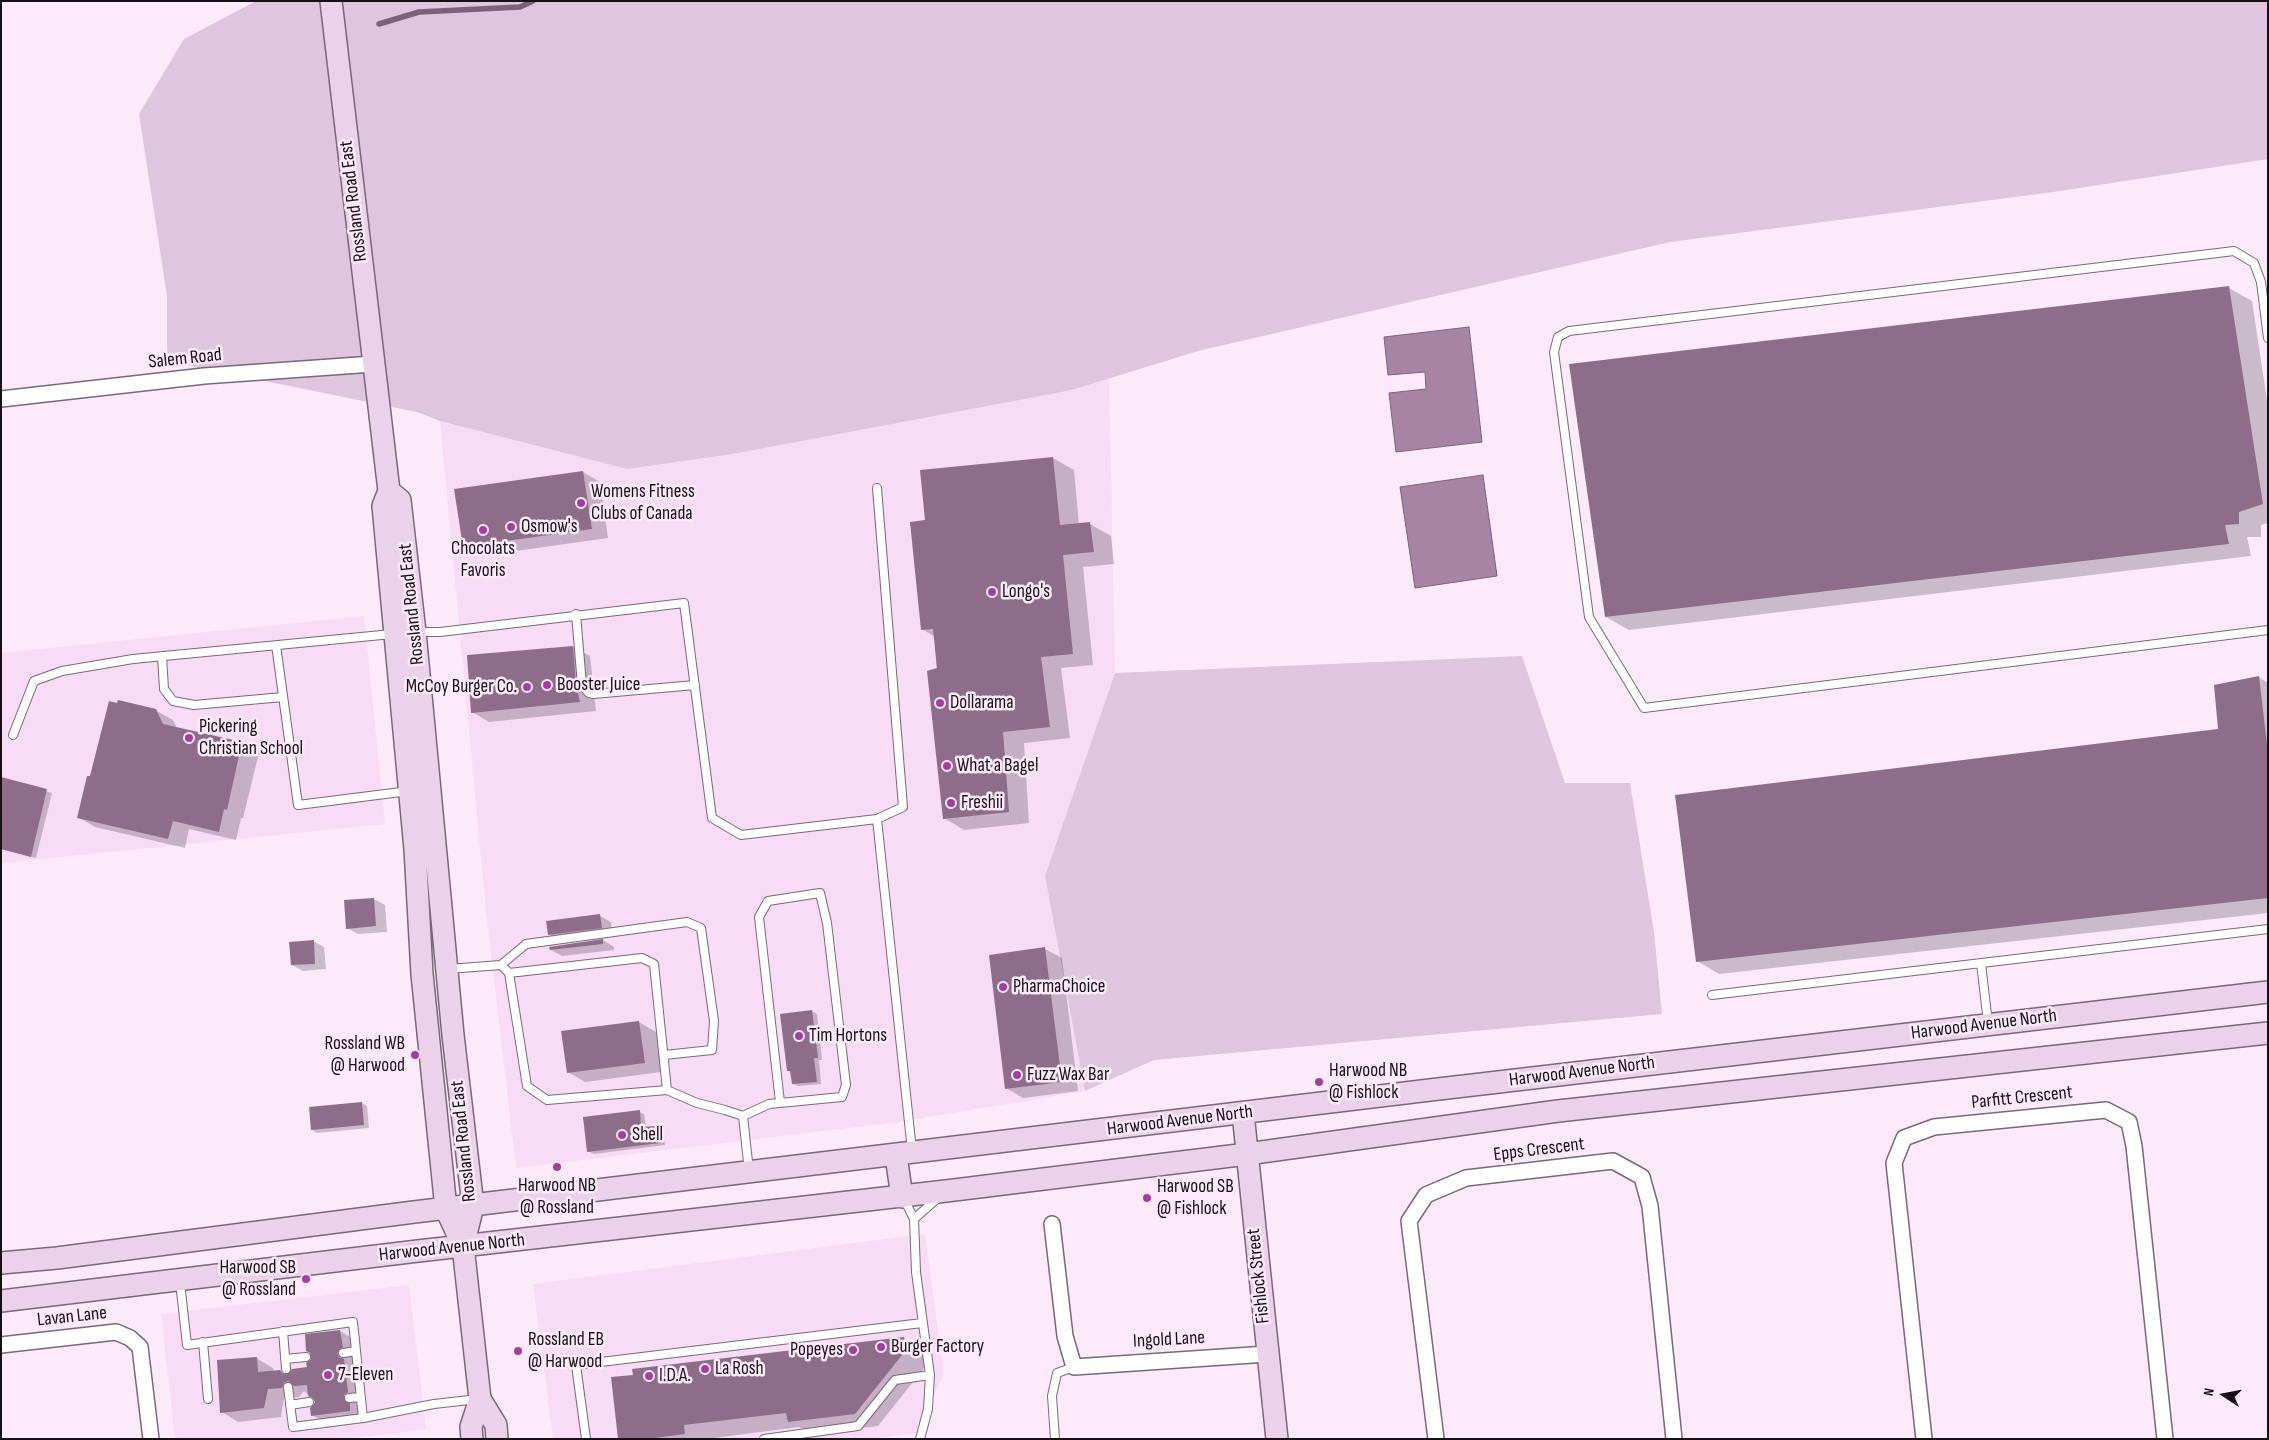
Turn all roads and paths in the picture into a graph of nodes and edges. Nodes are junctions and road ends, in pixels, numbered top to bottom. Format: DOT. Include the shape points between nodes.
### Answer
graph roads {
  1 [pos="331,1"];
  2 [pos="2268,338"];
  3 [pos="373,364"];
  4 [pos="1,399"];
  5 [pos="877,488"];
  6 [pos="576,614"];
  7 [pos="2268,630"];
  8 [pos="406,633"];
  9 [pos="276,645"];
  10 [pos="162,656"];
  11 [pos="695,685"];
  12 [pos="283,697"];
  13 [pos="13,736"];
  14 [pos="410,791"];
  15 [pos="877,819"];
  16 [pos="2268,929"];
  17 [pos="1981,963"];
  18 [pos="501,965"];
  19 [pos="448,969"];
  20 [pos="509,973"];
  21 [pos="2268,992"];
  22 [pos="1712,995"];
  23 [pos="1988,1024"];
  24 [pos="2268,1033"];
  25 [pos="664,1055"];
  26 [pos="667,1090"];
  27 [pos="780,1102"];
  28 [pos="1243,1113"];
  29 [pos="743,1116"];
  30 [pos="904,1154"];
  31 [pos="1247,1154"];
  32 [pos="750,1172"];
  33 [pos="946,1191"];
  34 [pos="902,1197"];
  35 [pos="473,1206"];
  36 [pos="446,1208"];
  37 [pos="914,1219"];
  38 [pos="1052,1224"];
  39 [pos="463,1246"];
  40 [pos="1,1263"];
  41 [pos="180,1280"];
  42 [pos="1,1301"];
  43 [pos="922,1323"];
  44 [pos="283,1331"];
  45 [pos="203,1342"];
  46 [pos="1,1345"];
  47 [pos="356,1351"];
  48 [pos="343,1353"];
  49 [pos="1267,1354"];
  50 [pos="306,1357"];
  51 [pos="285,1359"];
  52 [pos="1074,1366"];
  53 [pos="286,1369"];
  54 [pos="930,1375"];
  55 [pos="288,1387"];
  56 [pos="361,1397"];
  57 [pos="349,1398"];
  58 [pos="208,1399"];
  59 [pos="480,1399"];
  60 [pos="309,1402"];
  61 [pos="290,1405"];
  62 [pos="363,1418"];
  63 [pos="471,1438"];
  64 [pos="151,1439"];
  65 [pos="497,1439"];
  66 [pos="586,1439"];
  67 [pos="764,1439"];
  68 [pos="920,1439"];
  69 [pos="1055,1439"];
  70 [pos="1277,1439"];
  71 [pos="1436,1439"];
  72 [pos="1674,1439"];
  73 [pos="1924,1439"];
  74 [pos="2165,1439"];
  1 -- 3 [label="main road, Rossland Road East"];
  2 -- 7 [label="lane" via="2261,282 2254,263 2234,251 1569,331 1558,337 1554,352 1589,617 1644,708"];
  3 -- 4 [label="street, Salem Road" via="204,376"];
  3 -- 8 [label="main road, Rossland Road East" via="389,491 383,506"];
  5 -- 15 [label="lane" via="903,807"];
  6 -- 8 [label="lane" via="440,632"];
  6 -- 11 [label="lane" via="582,685 589,693"];
  6 -- 11 [label="lane" via="684,603"];
  8 -- 9 [label="lane"];
  8 -- 14 [label="main road, Rossland Road East"];
  8 -- 19 [label="main road, Rossland Road East"];
  9 -- 10 [label="lane"];
  9 -- 12 [label="lane"];
  10 -- 12 [label="lane" via="164,689 173,701 194,705"];
  10 -- 13 [label="lane" via="62,671 34,682"];
  11 -- 15 [label="lane" via="712,818 741,835"];
  12 -- 14 [label="lane" via="298,805"];
  14 -- 36 [label="main road, Rossland Road East" via="422,974"];
  15 -- 30 [label="lane"];
  16 -- 17 [label="lane"];
  17 -- 22 [label="lane"];
  17 -- 23 [label="lane"];
  18 -- 19 [label="lane"];
  18 -- 20 [label="lane"];
  18 -- 25 [label="lane" via="526,944 687,922 701,928 714,1021 712,1050"];
  19 -- 35 [label="main road, Rossland Road East"];
  20 -- 25 [label="lane" via="642,958 654,964"];
  20 -- 26 [label="lane" via="527,1086 547,1100"];
  21 -- 23 [label="main road, Harwood Avenue North"];
  23 -- 28 [label="main road, Harwood Avenue North"];
  24 -- 31 [label="main road, Harwood Avenue North" via="1558,1111"];
  25 -- 26 [label="lane"];
  26 -- 29 [label="lane"];
  27 -- 27 [label="lane" via="842,1097 846,1085 820,893 768,901 759,917"];
  27 -- 29 [label="lane"];
  28 -- 30 [label="main road, Harwood Avenue North"];
  28 -- 31 [label="main road, Fishlock Street"];
  29 -- 32 [label="lane"];
  30 -- 32 [label="main road, Harwood Avenue North"];
  30 -- 34 [label="main road"];
  31 -- 33 [label="main road, Harwood Avenue North"];
  31 -- 49 [label="main road, Fishlock Street"];
  32 -- 35 [label="main road, Harwood Avenue North"];
  33 -- 34 [label="main road, Harwood Avenue North"];
  33 -- 37 [label="lane"];
  34 -- 37 [label="lane"];
  34 -- 39 [label="main road, Harwood Avenue North"];
  35 -- 36 [label="main road, Harwood Avenue North"];
  35 -- 39 [label="main road, Rossland Road East"];
  36 -- 39 [label="main road, Rossland Road East"];
  36 -- 40 [label="main road, Harwood Avenue North"];
  37 -- 43 [label="lane"];
  38 -- 52 [label="street" via="1065,1336"];
  39 -- 41 [label="main road, Harwood Avenue North"];
  39 -- 59 [label="main road"];
  41 -- 42 [label="main road, Harwood Avenue North"];
  41 -- 45 [label="lane" via="187,1345"];
  43 -- 54 [label="lane"];
  43 -- 66 [label="lane" via="576,1365"];
  44 -- 45 [label="lane"];
  44 -- 47 [label="lane" via="353,1322"];
  44 -- 51 [label="lane"];
  45 -- 58 [label="lane"];
  46 -- 64 [label="street, Lavan Lane" via="116,1332 130,1338 140,1347"];
  47 -- 48 [label="lane"];
  47 -- 56 [label="lane"];
  49 -- 52 [label="street, Ingold Lane"];
  49 -- 70 [label="main road, Fishlock Street"];
  50 -- 51 [label="lane"];
  51 -- 53 [label="lane"];
  52 -- 69 [label="lane" via="1057,1373 1052,1396"];
  54 -- 67 [label="lane" via="894,1380 858,1426"];
  54 -- 68 [label="lane" via="928,1410"];
  55 -- 61 [label="lane"];
  56 -- 57 [label="lane"];
  56 -- 62 [label="lane"];
  59 -- 62 [label="lane"];
  59 -- 63 [label="main road"];
  59 -- 65 [label="main road" via="496,1425"];
  60 -- 61 [label="lane"];
  61 -- 62 [label="lane" via="293,1427"];
  71 -- 72 [label="street, Epps Crescent" via="1409,1221 1426,1195 1466,1178 1613,1161 1642,1177 1650,1206"];
  73 -- 74 [label="street, Parfitt Crescent" via="1894,1163 1904,1138 1934,1127 2106,1110 2129,1122 2134,1146"];
}
